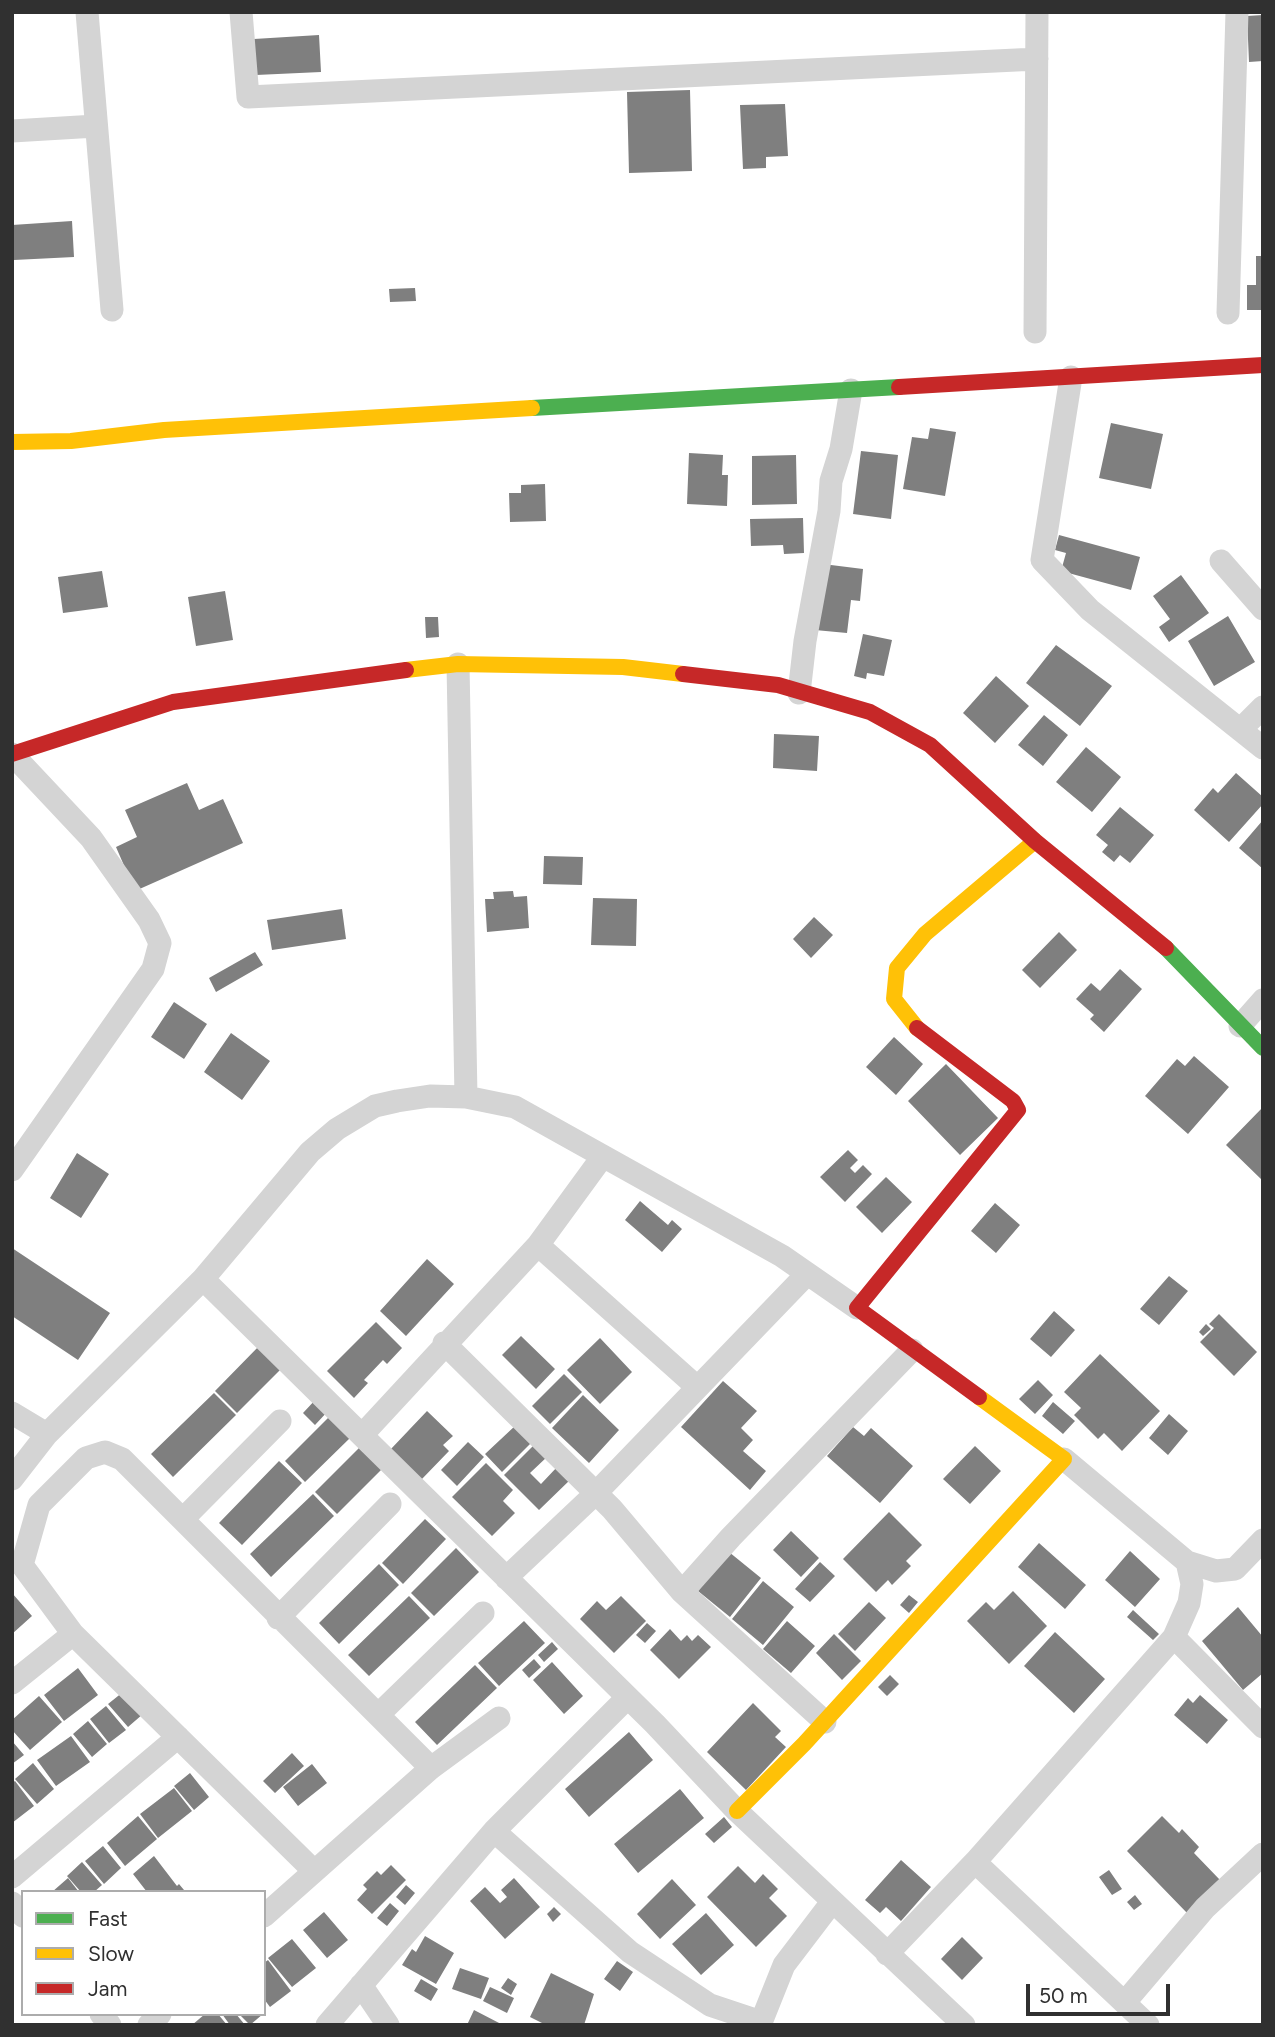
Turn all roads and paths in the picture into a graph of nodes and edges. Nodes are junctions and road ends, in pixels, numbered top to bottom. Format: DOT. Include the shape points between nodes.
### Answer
graph roads {
  1 [pos="87,12"];
  2 [pos="241,12"];
  3 [pos="1037,12"];
  4 [pos="1237,12"];
  5 [pos="1037,59"];
  6 [pos="96,126"];
  7 [pos="12,131"];
  8 [pos="112,310"];
  9 [pos="1228,313"];
  10 [pos="1035,332"];
  11 [pos="1263,365"];
  12 [pos="1070,377"];
  13 [pos="851,390"];
  14 [pos="12,442"];
  15 [pos="1221,561"];
  16 [pos="1263,609"];
  17 [pos="458,664"];
  18 [pos="800,693"];
  19 [pos="1263,707"];
  20 [pos="1242,728"];
  21 [pos="1263,748"];
  22 [pos="12,754"];
  23 [pos="1035,841"];
  24 [pos="1263,1000"];
  25 [pos="1240,1026"];
  26 [pos="1263,1048"];
  27 [pos="466,1097"];
  28 [pos="603,1156"];
  29 [pos="12,1170"];
  30 [pos="538,1245"];
  31 [pos="807,1273"];
  32 [pos="203,1279"];
  33 [pos="857,1308"];
  34 [pos="444,1343"];
  35 [pos="912,1350"];
  36 [pos="697,1387"];
  37 [pos="12,1413"];
  38 [pos="280,1421"];
  39 [pos="47,1434"];
  40 [pos="363,1434"];
  41 [pos="1064,1459"];
  42 [pos="12,1479"];
  43 [pos="595,1494"];
  44 [pos="390,1504"];
  45 [pos="184,1518"];
  46 [pos="1263,1540"];
  47 [pos="1187,1562"];
  48 [pos="506,1578"];
  49 [pos="682,1592"];
  50 [pos="483,1613"];
  51 [pos="278,1618"];
  52 [pos="73,1634"];
  53 [pos="1174,1637"];
  54 [pos="12,1683"];
  55 [pos="626,1699"];
  56 [pos="379,1714"];
  57 [pos="499,1718"];
  58 [pos="825,1722"];
  59 [pos="1263,1727"];
  60 [pos="178,1737"];
  61 [pos="431,1768"];
  62 [pos="737,1811"];
  63 [pos="494,1831"];
  64 [pos="1263,1854"];
  65 [pos="975,1862"];
  66 [pos="313,1870"];
  67 [pos="12,1877"];
  68 [pos="832,1902"];
  69 [pos="266,1914"];
  70 [pos="887,1954"];
  71 [pos="361,1985"];
  72 [pos="1125,2002"];
  73 [pos="760,2024"];
  74 [pos="327,2025"];
  75 [pos="388,2025"];
  76 [pos="964,2025"];
  77 [pos="1148,2025"];
  1 -- 6 [label="street"];
  2 -- 5 [label="street" via="248,97"];
  3 -- 5 [label="street"];
  4 -- 9 [label="street"];
  5 -- 10 [label="street"];
  6 -- 7 [label="street"];
  6 -- 8 [label="street"];
  11 -- 12 [label="street"];
  12 -- 13 [label="street"];
  12 -- 20 [label="street" via="1042,560 1090,610"];
  13 -- 14 [label="street"];
  13 -- 18 [label="street" via="831,481"];
  15 -- 16 [label="street"];
  17 -- 18 [label="street" via="623,667 778,685"];
  17 -- 22 [label="street" via="173,702"];
  17 -- 27 [label="street"];
  18 -- 23 [label="street" via="870,712 930,745"];
  19 -- 20 [label="street"];
  20 -- 21 [label="street"];
  22 -- 29 [label="street" via="91,838 160,943 153,969"];
  23 -- 25 [label="street" via="1177,957"];
  23 -- 33 [label="street" via="925,934 897,968 894,999 912,1024 1013,1101 1017,1110"];
  24 -- 25 [label="street"];
  25 -- 26 [label="street"];
  27 -- 28 [label="street" via="515,1107"];
  27 -- 32 [label="street" via="430,1096 375,1106 337,1129 310,1152"];
  28 -- 30 [label="street"];
  28 -- 31 [label="street"];
  30 -- 34 [label="street"];
  30 -- 36 [label="street"];
  31 -- 33 [label="street"];
  31 -- 36 [label="street"];
  32 -- 39 [label="street"];
  32 -- 40 [label="street"];
  33 -- 35 [label="street"];
  34 -- 40 [label="street"];
  34 -- 43 [label="street"];
  35 -- 41 [label="street"];
  35 -- 49 [label="street"];
  36 -- 43 [label="street"];
  37 -- 39 [label="street"];
  38 -- 45 [label="street"];
  39 -- 42 [label="street"];
  40 -- 48 [label="street"];
  41 -- 47 [label="street"];
  41 -- 58 [label="street"];
  43 -- 48 [label="street"];
  43 -- 49 [label="street"];
  44 -- 51 [label="street"];
  45 -- 51 [label="street"];
  45 -- 52 [label="street" via="122,1459 105,1452 86,1458 39,1505 22,1564"];
  46 -- 47 [label="street" via="1235,1569 1216,1571"];
  47 -- 53 [label="street" via="1192,1584 1189,1603"];
  48 -- 55 [label="street"];
  49 -- 58 [label="street"];
  50 -- 56 [label="street"];
  51 -- 56 [label="street"];
  52 -- 54 [label="street"];
  52 -- 60 [label="street"];
  53 -- 59 [label="street"];
  53 -- 65 [label="street"];
  55 -- 62 [label="street"];
  55 -- 63 [label="street"];
  56 -- 61 [label="street"];
  57 -- 61 [label="street"];
  58 -- 62 [label="street"];
  60 -- 66 [label="street"];
  60 -- 67 [label="street"];
  61 -- 66 [label="street"];
  62 -- 68 [label="street"];
  63 -- 71 [label="street"];
  63 -- 73 [label="street" via="630,1952 710,2005"];
  64 -- 72 [label="street" via="1205,1908"];
  65 -- 70 [label="street"];
  65 -- 72 [label="street"];
  66 -- 69 [label="street"];
  68 -- 70 [label="street"];
  68 -- 73 [label="street" via="784,1965"];
  70 -- 76 [label="street"];
  71 -- 74 [label="street"];
  71 -- 75 [label="street"];
  72 -- 77 [label="street"];
}
